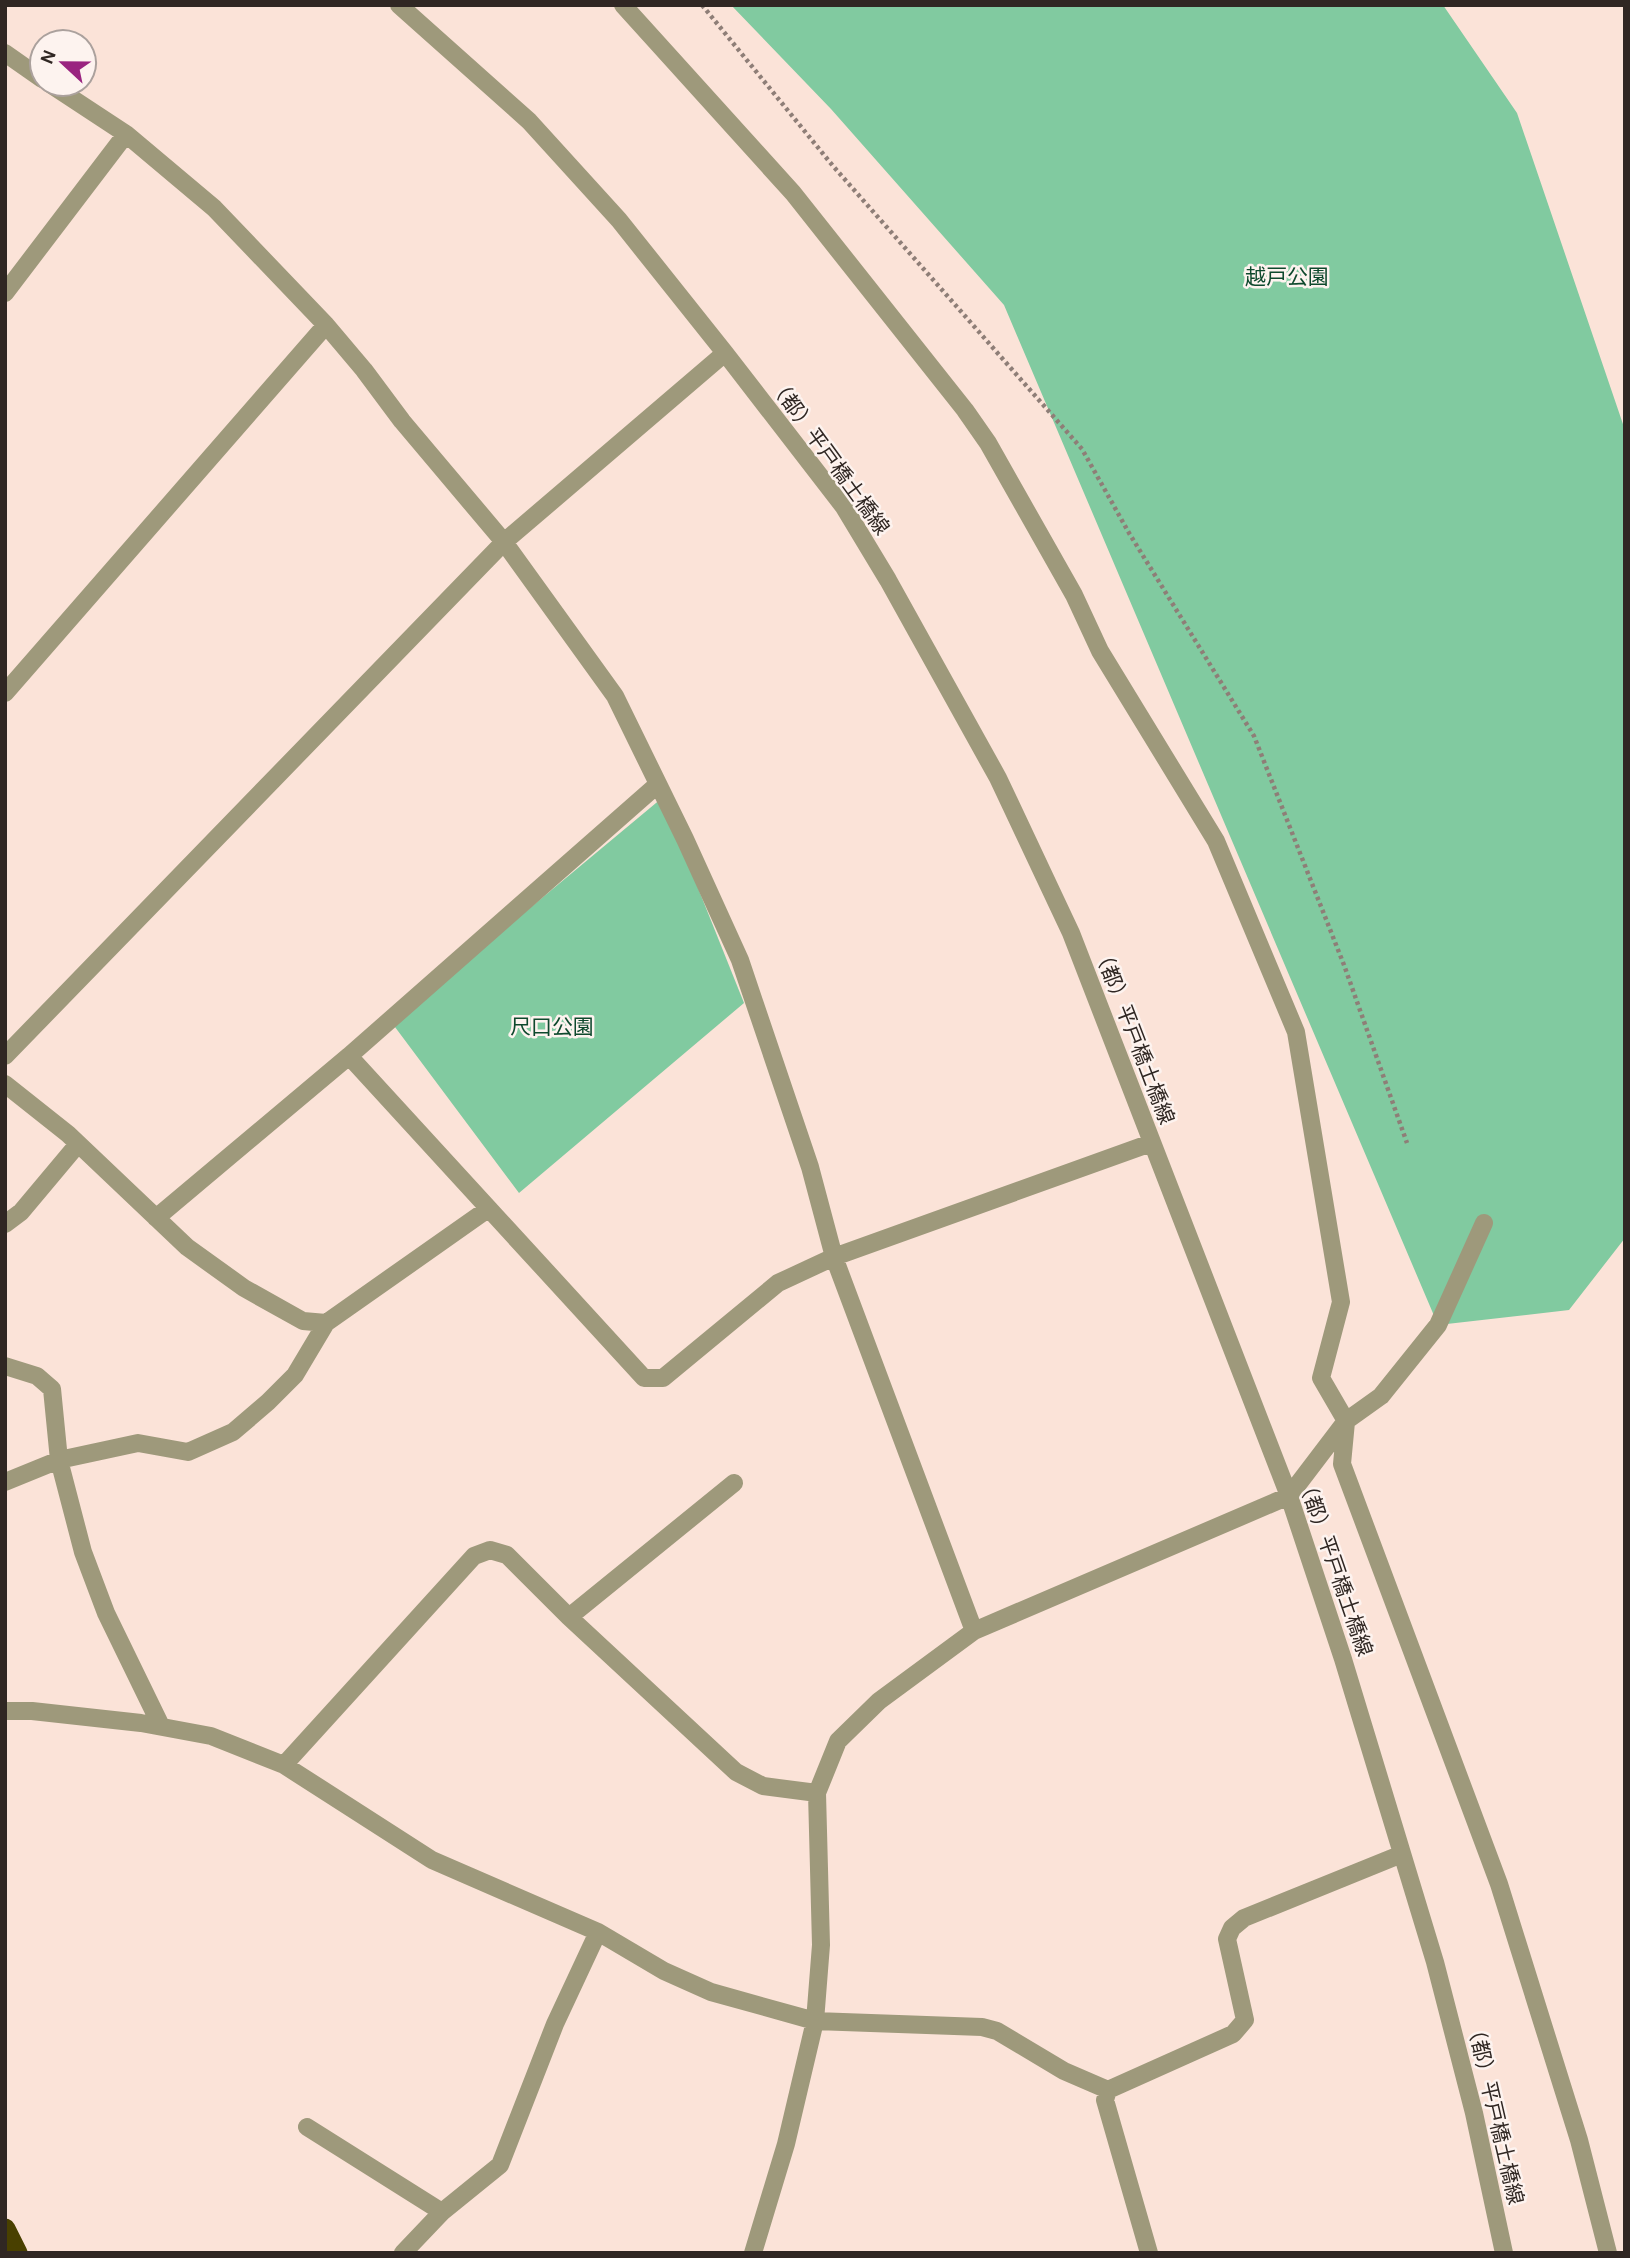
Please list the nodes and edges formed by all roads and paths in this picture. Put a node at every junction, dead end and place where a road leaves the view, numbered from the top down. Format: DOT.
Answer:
graph roads {
  1 [pos="399,5"];
  2 [pos="623,5"];
  3 [pos="702,5"];
  4 [pos="5,53"];
  5 [pos="28,69"];
  6 [pos="71,98"];
  7 [pos="125,134"];
  8 [pos="5,293"];
  9 [pos="326,325"];
  10 [pos="725,353"];
  11 [pos="504,542"];
  12 [pos="5,693"];
  13 [pos="657,785"];
  14 [pos="5,1056"];
  15 [pos="349,1056"];
  16 [pos="5,1084"];
  17 [pos="1151,1143"];
  18 [pos="1407,1143"];
  19 [pos="78,1144"];
  20 [pos="488,1209"];
  21 [pos="156,1218"];
  22 [pos="1484,1223"];
  23 [pos="5,1224"];
  24 [pos="834,1257"];
  25 [pos="326,1323"];
  26 [pos="5,1366"];
  27 [pos="1346,1421"];
  28 [pos="59,1460"];
  29 [pos="5,1482"];
  30 [pos="734,1483"];
  31 [pos="1289,1496"];
  32 [pos="569,1617"];
  33 [pos="974,1631"];
  34 [pos="5,1711"];
  35 [pos="161,1726"];
  36 [pos="284,1765"];
  37 [pos="817,1793"];
  38 [pos="1402,1854"];
  39 [pos="598,1932"];
  40 [pos="815,2021"];
  41 [pos="1108,2090"];
  42 [pos="307,2127"];
  43 [pos="442,2212"];
  44 [pos="5,2229"];
  45 [pos="17,2253"];
  46 [pos="403,2253"];
  47 [pos="753,2253"];
  48 [pos="1149,2253"];
  49 [pos="1504,2253"];
  50 [pos="1608,2253"];
  1 -- 10 [label="street, （都）平戸橋土橋線"];
  2 -- 27 [label="street"];
  3 -- 18 [label="path"];
  4 -- 5 [label="street"];
  6 -- 7 [label="street"];
  7 -- 8 [label="street"];
  7 -- 9 [label="street"];
  9 -- 11 [label="street"];
  9 -- 12 [label="street"];
  10 -- 11 [label="street"];
  10 -- 17 [label="street, （都）平戸橋土橋線"];
  11 -- 13 [label="street"];
  11 -- 14 [label="street"];
  13 -- 15 [label="street"];
  13 -- 24 [label="street"];
  15 -- 20 [label="street"];
  15 -- 21 [label="street"];
  16 -- 19 [label="street"];
  17 -- 24 [label="street"];
  17 -- 31 [label="street, （都）平戸橋土橋線"];
  19 -- 21 [label="street"];
  19 -- 23 [label="street"];
  20 -- 24 [label="street"];
  20 -- 25 [label="street"];
  21 -- 25 [label="street"];
  22 -- 27 [label="street"];
  24 -- 33 [label="street"];
  25 -- 28 [label="street"];
  26 -- 28 [label="street"];
  27 -- 31 [label="street"];
  27 -- 50 [label="street"];
  28 -- 29 [label="street"];
  28 -- 35 [label="street"];
  30 -- 32 [label="street"];
  31 -- 33 [label="street"];
  31 -- 38 [label="street, （都）平戸橋土橋線"];
  32 -- 36 [label="street"];
  32 -- 37 [label="street"];
  33 -- 37 [label="street"];
  34 -- 35 [label="street"];
  35 -- 36 [label="street"];
  36 -- 39 [label="street"];
  37 -- 40 [label="street"];
  38 -- 41 [label="street"];
  38 -- 49 [label="street, （都）平戸橋土橋線"];
  39 -- 40 [label="street"];
  39 -- 43 [label="street"];
  40 -- 41 [label="street"];
  40 -- 47 [label="street"];
  41 -- 48 [label="street"];
  42 -- 43 [label="street"];
  43 -- 46 [label="street"];
  44 -- 45 [label="highway"];
}
